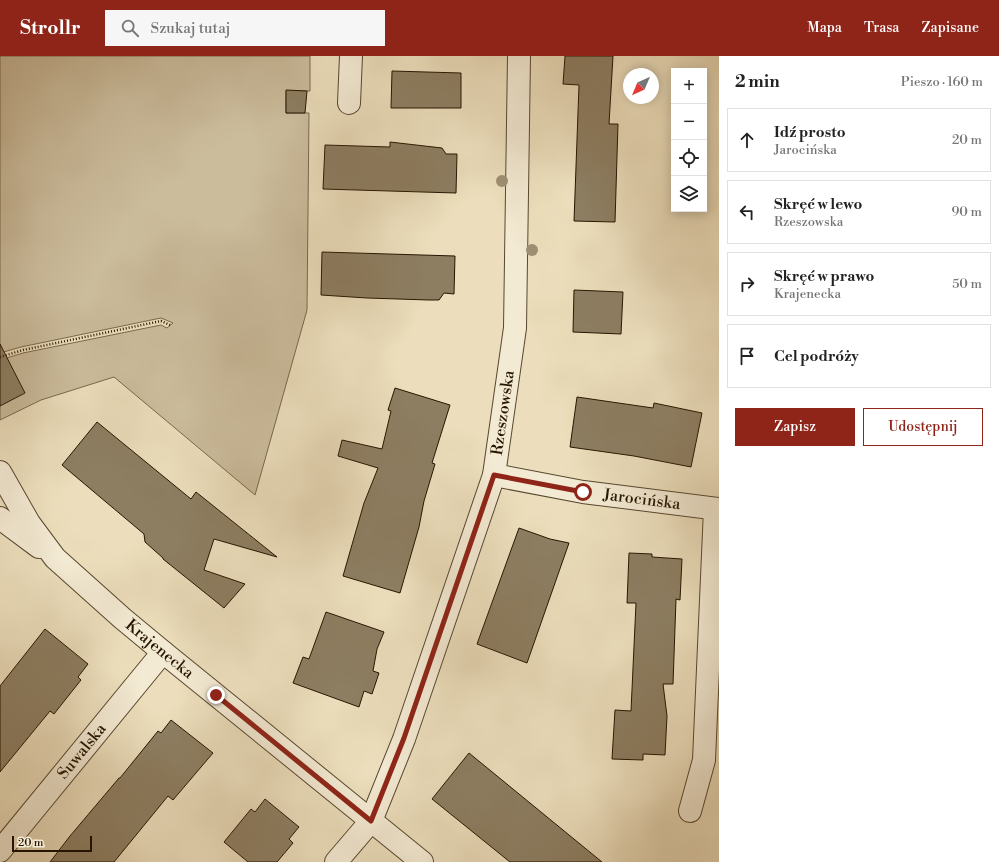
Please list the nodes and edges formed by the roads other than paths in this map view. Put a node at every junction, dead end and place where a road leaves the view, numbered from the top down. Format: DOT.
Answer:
graph roads {
  1 [pos="351,56"];
  2 [pos="519,56"];
  3 [pos="349,103"];
  4 [pos="0,472"];
  5 [pos="494,475"];
  6 [pos="717,509"];
  7 [pos="0,518"];
  8 [pos="55,558"];
  9 [pos="163,652"];
  10 [pos="690,811"];
  11 [pos="371,821"];
  12 [pos="0,851"];
  13 [pos="336,862"];
  14 [pos="422,862"];
  1 -- 3 [label="street"];
  2 -- 5 [label="street, Rzeszowska"];
  4 -- 8 [label="street, Krajenecka"];
  5 -- 6 [label="street, Jarocińska"];
  5 -- 11 [label="street, Rzeszowska"];
  6 -- 10 [label="street"];
  7 -- 8 [label="street"];
  8 -- 9 [label="street, Krajenecka"];
  9 -- 11 [label="street, Krajenecka"];
  9 -- 12 [label="street, Suwalska"];
  11 -- 13 [label="street, Rzeszowska"];
  11 -- 14 [label="street, Krajenecka"];
}
